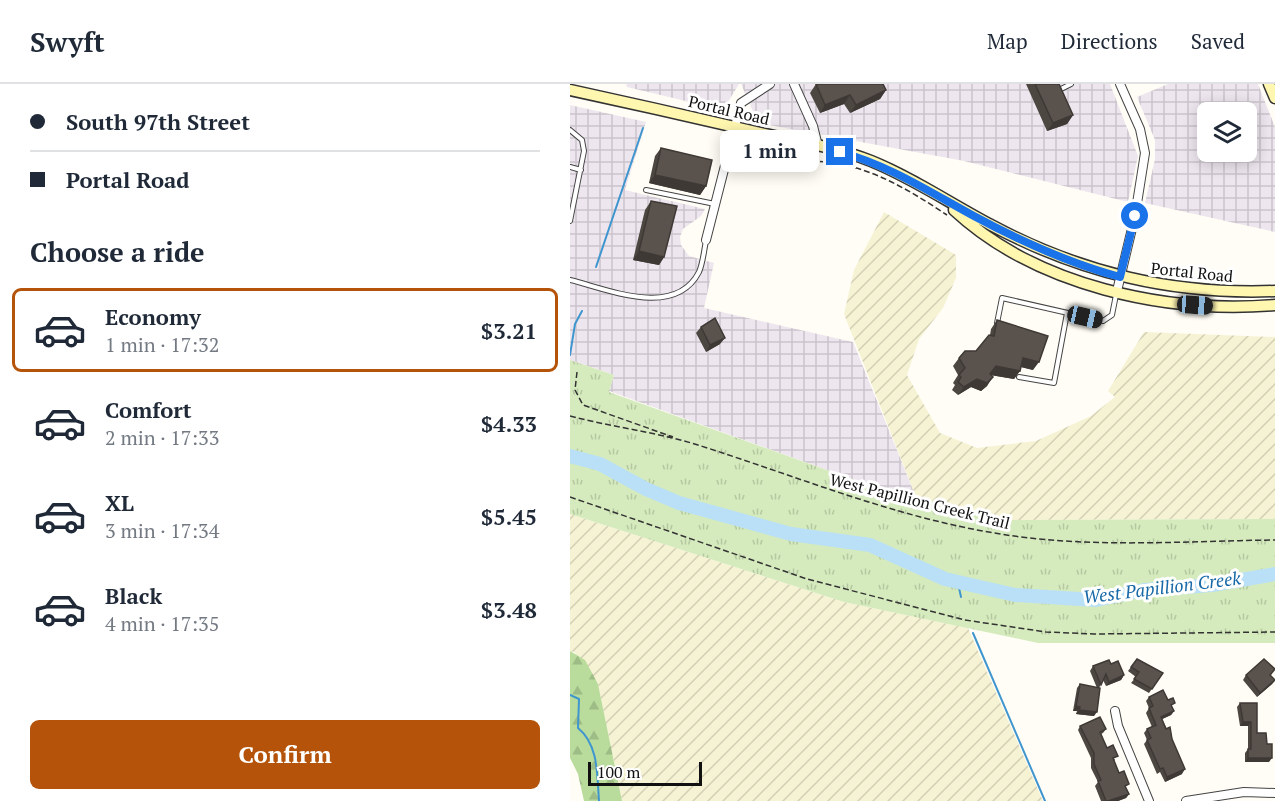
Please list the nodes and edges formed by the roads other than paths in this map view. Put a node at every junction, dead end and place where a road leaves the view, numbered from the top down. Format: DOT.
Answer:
graph roads {
  1 [pos="770,84"];
  2 [pos="794,84"];
  3 [pos="1071,84"];
  4 [pos="1120,84"];
  5 [pos="1269,84"];
  6 [pos="1061,89"];
  7 [pos="570,90"];
  8 [pos="1275,98"];
  9 [pos="734,127"];
  10 [pos="570,130"];
  11 [pos="818,146"];
  12 [pos="570,167"];
  13 [pos="581,170"];
  14 [pos="646,190"];
  15 [pos="943,199"];
  16 [pos="716,204"];
  17 [pos="570,221"];
  18 [pos="706,240"];
  19 [pos="1120,277"];
  20 [pos="570,280"];
  21 [pos="1117,291"];
  22 [pos="1275,291"];
  23 [pos="1275,305"];
  24 [pos="1067,313"];
  25 [pos="997,326"];
  26 [pos="1019,377"];
  27 [pos="1115,711"];
  28 [pos="1275,793"];
  29 [pos="1149,801"];
  30 [pos="1186,801"];
  1 -- 9 [label="street"];
  2 -- 11 [label="street"];
  3 -- 6 [label="lane"];
  4 -- 19 [label="street"];
  5 -- 8 [label="main road"];
  7 -- 9 [label="main road, Portal Road"];
  9 -- 11 [label="main road, Portal Road"];
  9 -- 16 [label="street"];
  10 -- 13 [label="lane"];
  11 -- 15 [label="main road, Portal Road"];
  12 -- 13 [label="lane"];
  13 -- 17 [label="lane"];
  14 -- 16 [label="lane"];
  15 -- 19 [label="main road, Portal Road"];
  15 -- 21 [label="main road, Portal Road"];
  16 -- 18 [label="street"];
  18 -- 20 [label="lane"];
  19 -- 21 [label="street"];
  19 -- 22 [label="main road, Portal Road"];
  21 -- 23 [label="main road, Portal Road"];
  21 -- 24 [label="lane"];
  24 -- 25 [label="lane"];
  24 -- 26 [label="lane"];
  27 -- 29 [label="street"];
  28 -- 30 [label="street"];
}
